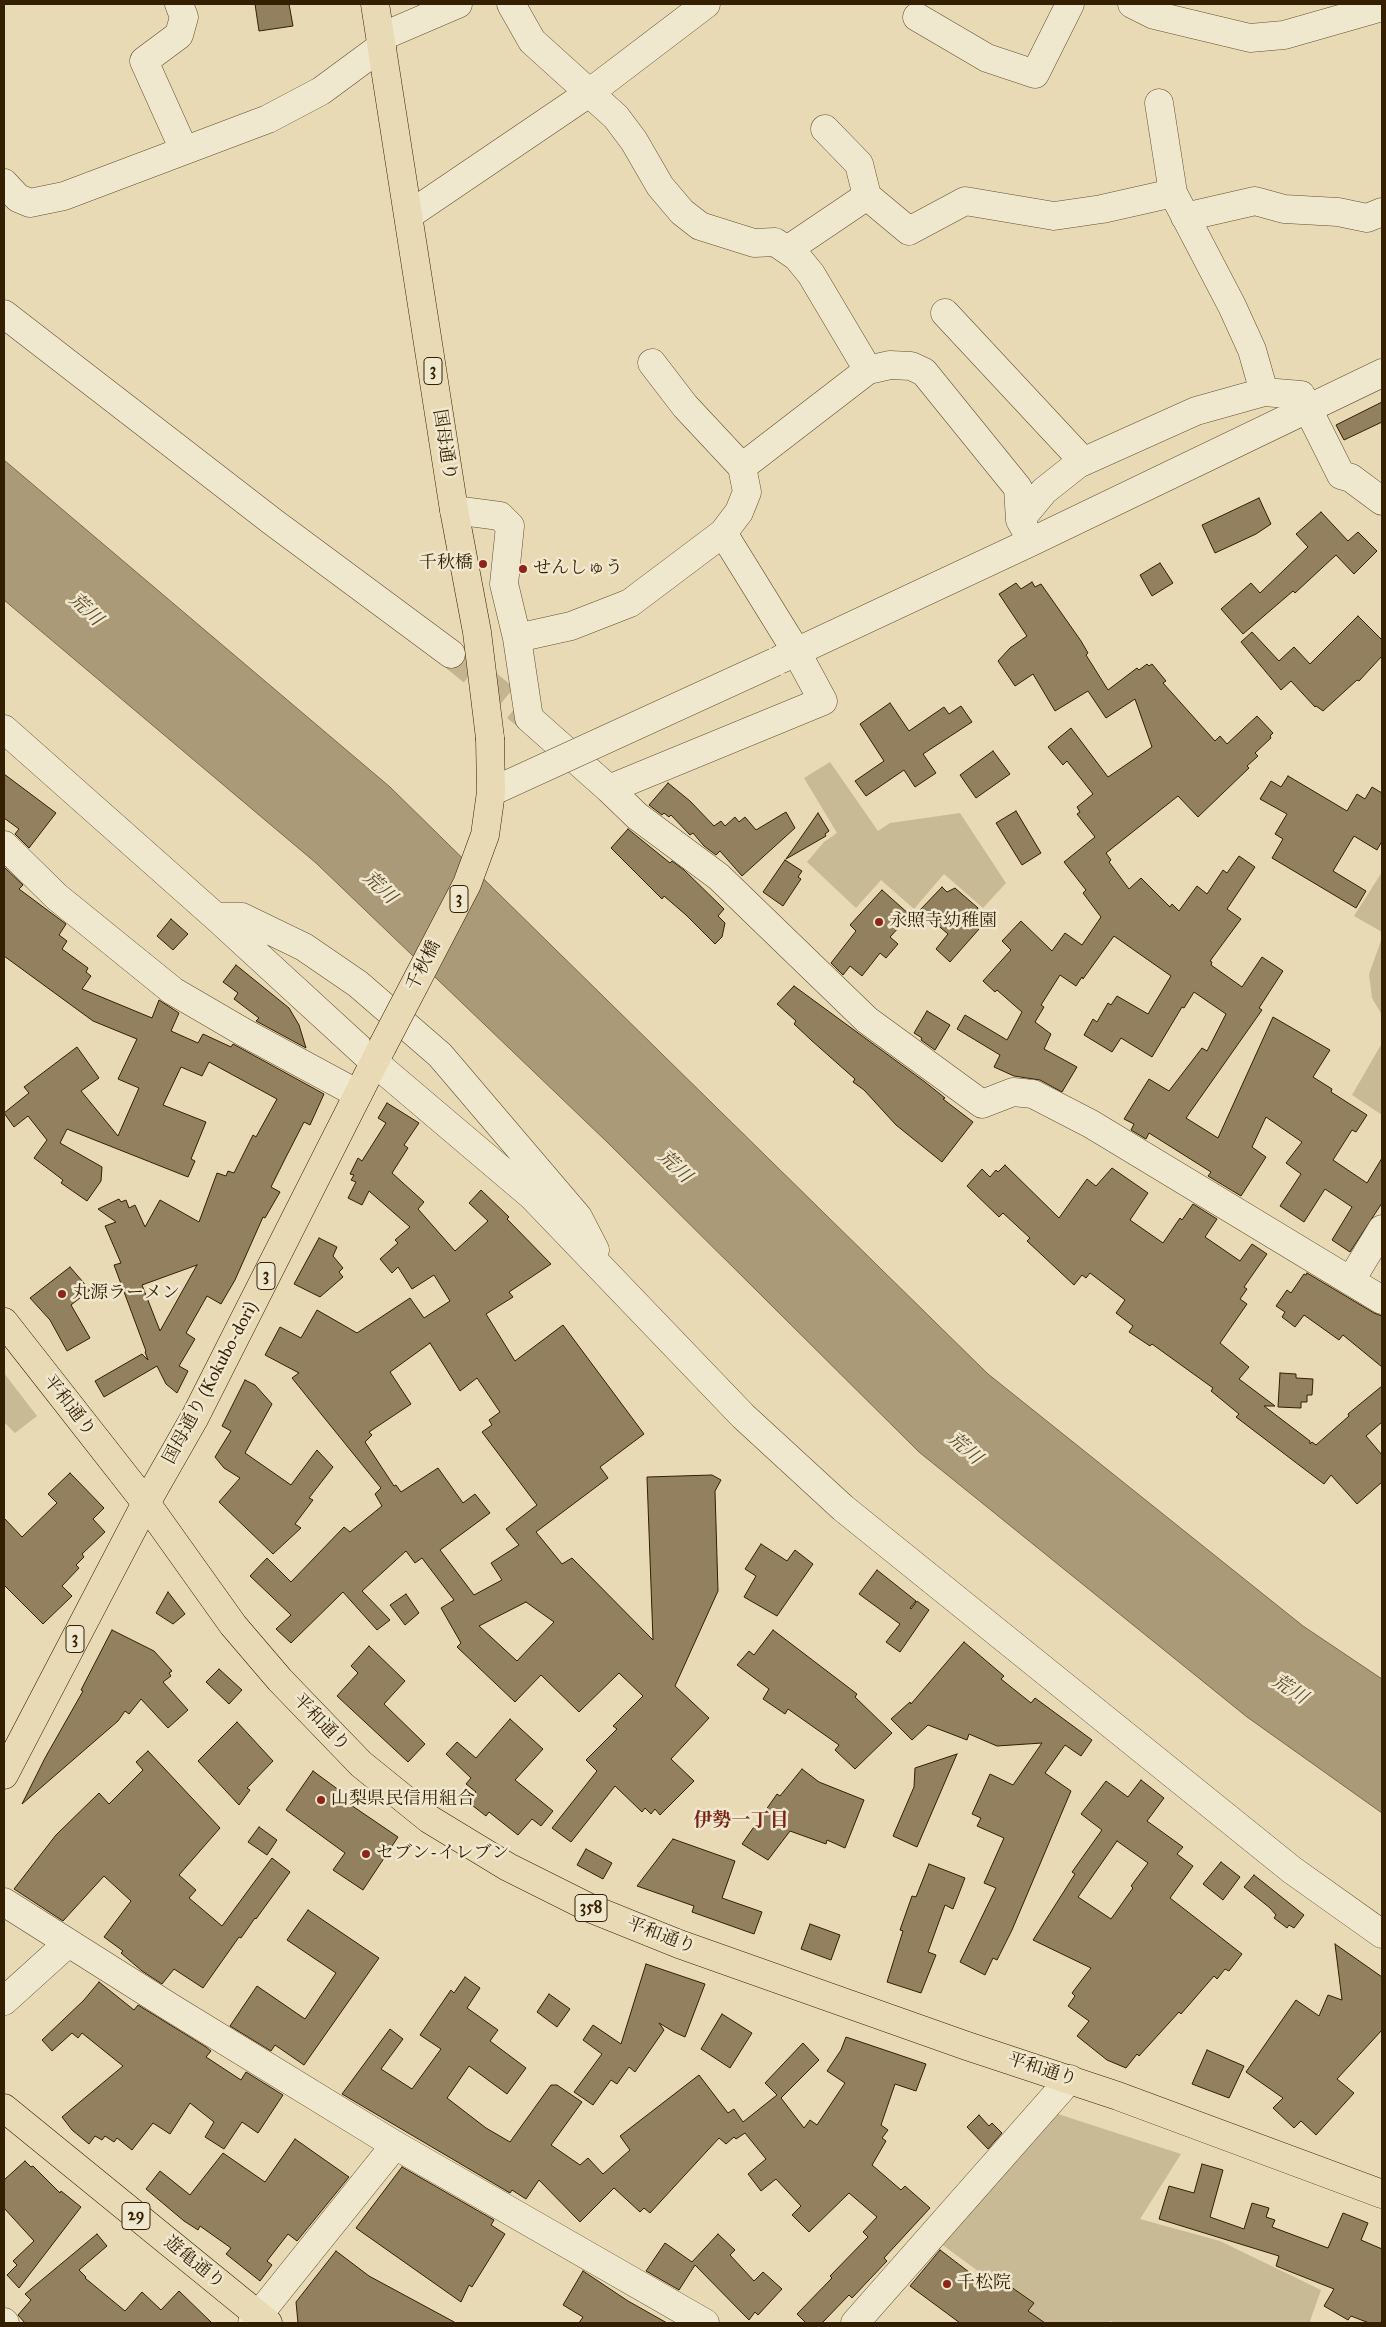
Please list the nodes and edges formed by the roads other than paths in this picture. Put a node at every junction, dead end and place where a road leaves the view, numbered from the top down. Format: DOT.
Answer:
graph roads {
  1 [pos="179,4"];
  2 [pos="375,4"];
  3 [pos="458,4"];
  4 [pos="511,4"];
  5 [pos="706,4"];
  6 [pos="1070,4"];
  7 [pos="1132,4"];
  8 [pos="1382,7"];
  9 [pos="917,17"];
  10 [pos="381,42"];
  11 [pos="590,92"];
  12 [pos="1159,103"];
  13 [pos="825,129"];
  14 [pos="184,150"];
  15 [pos="4,183"];
  16 [pos="867,196"];
  17 [pos="1179,205"];
  18 [pos="1382,212"];
  19 [pos="409,215"];
  20 [pos="787,250"];
  21 [pos="945,313"];
  22 [pos="4,314"];
  23 [pos="652,363"];
  24 [pos="868,370"];
  25 [pos="1382,373"];
  26 [pos="1264,392"];
  27 [pos="1309,408"];
  28 [pos="1084,461"];
  29 [pos="742,467"];
  30 [pos="1382,501"];
  31 [pos="454,510"];
  32 [pos="1026,531"];
  33 [pos="722,533"];
  34 [pos="517,638"];
  35 [pos="451,654"];
  36 [pos="786,656"];
  37 [pos="4,729"];
  38 [pos="490,738"];
  39 [pos="609,789"];
  40 [pos="491,792"];
  41 [pos="4,845"];
  42 [pos="216,917"];
  43 [pos="378,1055"];
  44 [pos="358,1094"];
  45 [pos="1382,1229"];
  46 [pos="608,1275"];
  47 [pos="1350,1280"];
  48 [pos="1382,1300"];
  49 [pos="4,1322"];
  50 [pos="146,1504"];
  51 [pos="4,1775"];
  52 [pos="4,1902"];
  53 [pos="1382,1934"];
  54 [pos="67,1944"];
  55 [pos="4,2001"];
  56 [pos="1070,2079"];
  57 [pos="4,2108"];
  58 [pos="395,2145"];
  59 [pos="1382,2194"];
  60 [pos="260,2321"];
  61 [pos="705,2323"];
  62 [pos="855,2323"];
  1 -- 14 [label="street"];
  2 -- 10 [label="main road, 国母通り / 3"];
  3 -- 10 [label="street"];
  4 -- 11 [label="street"];
  5 -- 11 [label="street"];
  6 -- 9 [label="street"];
  7 -- 8 [label="street"];
  10 -- 14 [label="street"];
  10 -- 19 [label="main road, 国母通り / 3"];
  11 -- 19 [label="street"];
  11 -- 20 [label="street"];
  12 -- 17 [label="street"];
  13 -- 16 [label="street"];
  14 -- 15 [label="street"];
  16 -- 17 [label="street"];
  16 -- 20 [label="street"];
  17 -- 18 [label="street"];
  17 -- 26 [label="street"];
  19 -- 31 [label="main road, 国母通り / 3"];
  20 -- 24 [label="street"];
  21 -- 28 [label="street"];
  22 -- 35 [label="street"];
  23 -- 29 [label="street"];
  24 -- 29 [label="street"];
  24 -- 32 [label="street"];
  25 -- 27 [label="street"];
  26 -- 27 [label="street"];
  26 -- 28 [label="street"];
  27 -- 30 [label="street"];
  27 -- 32 [label="street"];
  28 -- 32 [label="street"];
  29 -- 33 [label="street"];
  31 -- 34 [label="street"];
  31 -- 38 [label="main road, 国母通り / 3"];
  32 -- 36 [label="street"];
  33 -- 34 [label="street"];
  33 -- 36 [label="street"];
  34 -- 39 [label="street"];
  36 -- 39 [label="street"];
  36 -- 40 [label="street, bridge"];
  37 -- 42 [label="street"];
  38 -- 40 [label="main road, 千秋橋 / 3, bridge"];
  39 -- 47 [label="street"];
  40 -- 43 [label="main road, 千秋橋 / 3, bridge"];
  41 -- 44 [label="street"];
  42 -- 43 [label="street"];
  42 -- 46 [label="street"];
  43 -- 44 [label="main road, 国母通り (Kokubo-dori) / 3"];
  43 -- 46 [label="street"];
  44 -- 50 [label="main road, 国母通り (Kokubo-dori) / 3"];
  45 -- 47 [label="street"];
  46 -- 53 [label="street"];
  47 -- 48 [label="street"];
  49 -- 50 [label="main road, 平和通り / 358"];
  50 -- 51 [label="main road, 3"];
  50 -- 56 [label="main road, 平和通り / 358"];
  52 -- 54 [label="street"];
  54 -- 55 [label="street"];
  54 -- 58 [label="street"];
  56 -- 59 [label="main road, 平和通り / 358"];
  56 -- 62 [label="street"];
  57 -- 60 [label="main road, 遊亀通り / 29"];
  58 -- 60 [label="street"];
  58 -- 61 [label="street"];
}
